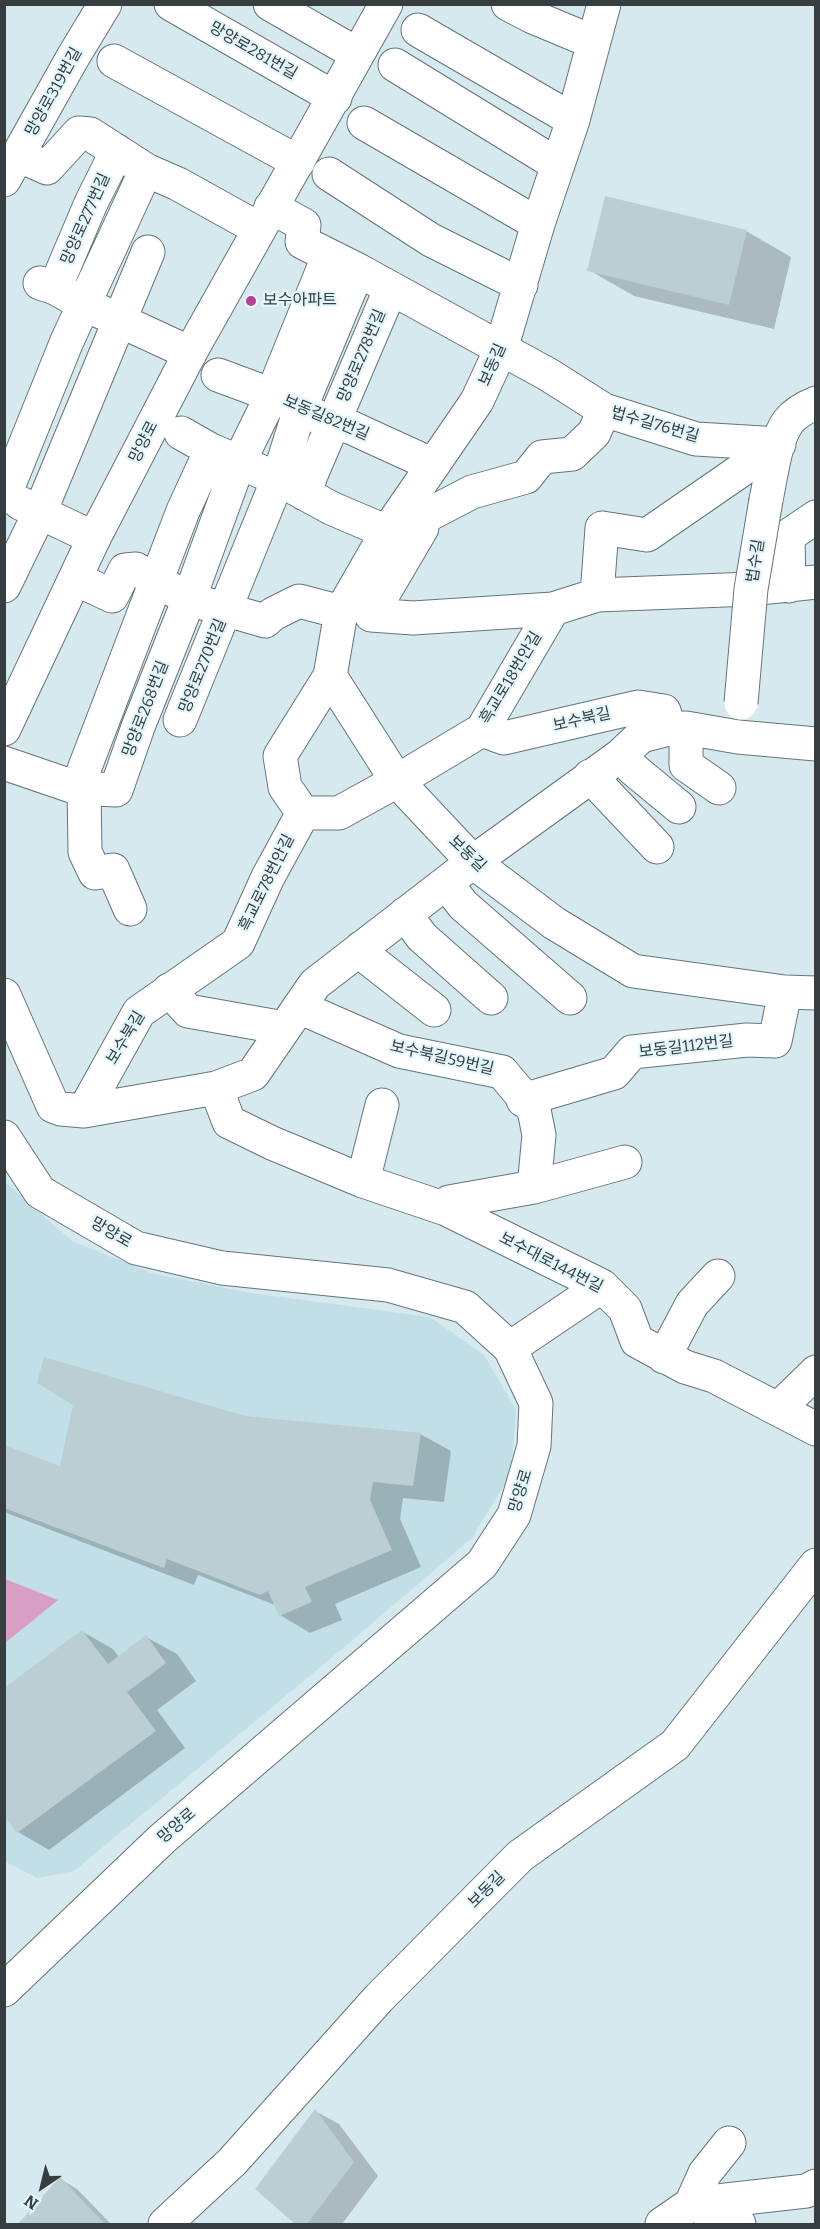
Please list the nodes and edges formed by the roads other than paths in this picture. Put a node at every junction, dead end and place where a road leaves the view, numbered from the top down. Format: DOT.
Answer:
graph roads {
  1 [pos="105,4"];
  2 [pos="171,4"];
  3 [pos="270,4"];
  4 [pos="386,4"];
  5 [pos="508,4"];
  6 [pos="604,4"];
  7 [pos="418,30"];
  8 [pos="593,42"];
  9 [pos="357,54"];
  10 [pos="114,61"];
  11 [pos="395,65"];
  12 [pos="335,98"];
  13 [pos="573,120"];
  14 [pos="364,123"];
  15 [pos="117,151"];
  16 [pos="298,162"];
  17 [pos="558,165"];
  18 [pos="11,168"];
  19 [pos="146,170"];
  20 [pos="329,174"];
  21 [pos="265,218"];
  22 [pos="538,224"];
  23 [pos="148,252"];
  24 [pos="328,257"];
  25 [pos="358,270"];
  26 [pos="521,285"];
  27 [pos="391,288"];
  28 [pos="84,304"];
  29 [pos="120,320"];
  30 [pos="501,349"];
  31 [pos="190,353"];
  32 [pos="218,375"];
  33 [pos="286,402"];
  34 [pos="816,403"];
  35 [pos="604,410"];
  36 [pos="333,424"];
  37 [pos="181,433"];
  38 [pos="779,444"];
  39 [pos="225,456"];
  40 [pos="433,465"];
  41 [pos="292,486"];
  42 [pos="5,496"];
  43 [pos="40,512"];
  44 [pos="816,517"];
  45 [pos="422,518"];
  46 [pos="389,530"];
  47 [pos="94,538"];
  48 [pos="76,579"];
  49 [pos="157,583"];
  50 [pos="802,584"];
  51 [pos="4,586"];
  52 [pos="751,589"];
  53 [pos="597,595"];
  54 [pos="189,599"];
  55 [pos="553,609"];
  56 [pos="225,610"];
  57 [pos="341,612"];
  58 [pos="330,676"];
  59 [pos="180,720"];
  60 [pos="678,728"];
  61 [pos="4,729"];
  62 [pos="482,730"];
  63 [pos="738,737"];
  64 [pos="816,744"];
  65 [pos="621,755"];
  66 [pos="4,763"];
  67 [pos="590,776"];
  68 [pos="397,781"];
  69 [pos="80,788"];
  70 [pos="719,788"];
  71 [pos="679,807"];
  72 [pos="303,813"];
  73 [pos="657,848"];
  74 [pos="473,862"];
  75 [pos="446,883"];
  76 [pos="130,909"];
  77 [pos="405,914"];
  78 [pos="361,948"];
  79 [pos="169,990"];
  80 [pos="801,992"];
  81 [pos="4,995"];
  82 [pos="491,998"];
  83 [pos="570,998"];
  84 [pos="434,1010"];
  85 [pos="292,1017"];
  86 [pos="216,1088"];
  87 [pos="524,1100"];
  88 [pos="382,1105"];
  89 [pos="84,1111"];
  90 [pos="4,1137"];
  91 [pos="625,1162"];
  92 [pos="363,1181"];
  93 [pos="534,1187"];
  94 [pos="446,1209"];
  95 [pos="718,1276"];
  96 [pos="602,1286"];
  97 [pos="510,1348"];
  98 [pos="664,1357"];
  99 [pos="816,1372"];
  100 [pos="778,1409"];
  101 [pos="816,1429"];
  102 [pos="816,1565"];
  103 [pos="4,1990"];
  104 [pos="729,2143"];
  105 [pos="816,2186"];
  106 [pos="691,2204"];
  107 [pos="165,2224"];
  108 [pos="662,2224"];
  109 [pos="739,2224"];
  1 -- 18 [label="street, 망양로319번길"];
  2 -- 12 [label="street, 망양로281번길"];
  3 -- 9 [label="street"];
  4 -- 9 [label="street, 망양로"];
  5 -- 8 [label="street"];
  6 -- 8 [label="street, 보동길"];
  7 -- 13 [label="street"];
  8 -- 13 [label="street, 보동길"];
  9 -- 12 [label="street, 망양로"];
  10 -- 16 [label="street"];
  11 -- 17 [label="street"];
  12 -- 16 [label="street, 망양로"];
  13 -- 17 [label="street, 보동길"];
  14 -- 22 [label="street"];
  15 -- 18 [label="street, 망양로277번길"];
  15 -- 19 [label="street, 망양로277번길"];
  15 -- 28 [label="street, 망양로277번길"];
  16 -- 21 [label="street, 망양로"];
  17 -- 22 [label="street, 보동길"];
  19 -- 21 [label="street, 망양로277번길"];
  19 -- 28 [label="street, 망양로277번길"];
  20 -- 26 [label="street"];
  21 -- 24 [label="street, 망양로278번길"];
  21 -- 31 [label="street, 망양로"];
  22 -- 26 [label="street, 보동길"];
  23 -- 29 [label="street"];
  24 -- 25 [label="street, 망양로278번길"];
  24 -- 33 [label="street"];
  25 -- 27 [label="street, 망양로278번길"];
  25 -- 33 [label="street"];
  26 -- 30 [label="street, 보동길"];
  27 -- 30 [label="street, 망양로278번길"];
  27 -- 36 [label="street, 망양로278번길"];
  28 -- 29 [label="street"];
  28 -- 42 [label="street, 망양로277번길"];
  29 -- 31 [label="street"];
  29 -- 43 [label="street"];
  30 -- 35 [label="street, 법수길76번길"];
  30 -- 40 [label="street, 보동길"];
  31 -- 47 [label="street, 망양로"];
  32 -- 33 [label="street, 보동길82번길"];
  33 -- 36 [label="street, 보동길82번길"];
  33 -- 39 [label="street"];
  33 -- 41 [label="street"];
  34 -- 38 [label="street, 법수길"];
  35 -- 38 [label="street, 법수길76번길"];
  35 -- 45 [label="street, 법수길76번길"];
  36 -- 40 [label="street, 보동길82번길"];
  36 -- 41 [label="street, 망양로278번길"];
  37 -- 39 [label="street"];
  38 -- 52 [label="street, 법수길, bridge"];
  38 -- 53 [label="street"];
  39 -- 41 [label="street"];
  39 -- 49 [label="street"];
  39 -- 54 [label="street"];
  40 -- 46 [label="street, 보동길"];
  41 -- 46 [label="street"];
  41 -- 56 [label="street, 망양로270번길"];
  42 -- 43 [label="street"];
  43 -- 47 [label="street"];
  43 -- 51 [label="street"];
  44 -- 50 [label="street"];
  45 -- 46 [label="street"];
  45 -- 55 [label="street"];
  46 -- 57 [label="street, 보동길"];
  47 -- 48 [label="street, 망양로"];
  48 -- 49 [label="street, 망양로270번길"];
  48 -- 61 [label="street, 망양로"];
  49 -- 54 [label="street, 망양로270번길"];
  49 -- 69 [label="street"];
  50 -- 52 [label="street"];
  52 -- 53 [label="street"];
  52 -- 63 [label="street, 법수길, bridge"];
  53 -- 55 [label="street"];
  54 -- 56 [label="street, 망양로270번길"];
  54 -- 69 [label="street, 망양로268번길"];
  55 -- 62 [label="street, 흑교로18번안길"];
  56 -- 57 [label="street, 망양로270번길"];
  56 -- 59 [label="street, 망양로270번길"];
  57 -- 58 [label="street, 보동길"];
  58 -- 68 [label="street, 보동길"];
  58 -- 72 [label="street"];
  60 -- 62 [label="street, 보수북길"];
  60 -- 63 [label="street"];
  60 -- 65 [label="street"];
  60 -- 70 [label="street"];
  62 -- 68 [label="street, 흑교로18번안길"];
  63 -- 64 [label="street"];
  65 -- 67 [label="street"];
  65 -- 71 [label="street"];
  66 -- 69 [label="street, 망양로268번길"];
  67 -- 73 [label="street"];
  67 -- 74 [label="street"];
  68 -- 72 [label="street, 흑교로18번안길"];
  68 -- 74 [label="street, 보동길"];
  69 -- 76 [label="street"];
  72 -- 79 [label="street, 흑교로78번안길"];
  74 -- 75 [label="street"];
  74 -- 80 [label="street, 보동길"];
  75 -- 77 [label="street"];
  75 -- 83 [label="street"];
  77 -- 78 [label="street"];
  77 -- 82 [label="street"];
  78 -- 84 [label="street"];
  78 -- 85 [label="street"];
  79 -- 85 [label="street"];
  79 -- 89 [label="street, 보수북길"];
  80 -- 87 [label="street, 보동길112번길"];
  81 -- 89 [label="street"];
  85 -- 86 [label="street"];
  85 -- 87 [label="street, 보수북길59번길"];
  86 -- 89 [label="street"];
  86 -- 92 [label="street, 보수대로144번길"];
  87 -- 93 [label="street, 보수북길59번길"];
  88 -- 92 [label="street"];
  90 -- 97 [label="street, 망양로"];
  91 -- 93 [label="street"];
  92 -- 94 [label="street, 보수대로144번길"];
  93 -- 94 [label="street"];
  94 -- 96 [label="street, 보수대로144번길"];
  95 -- 98 [label="street"];
  96 -- 97 [label="street"];
  96 -- 98 [label="street, 보수대로144번길"];
  97 -- 103 [label="street, 망양로"];
  98 -- 100 [label="street, 보수대로144번길"];
  99 -- 100 [label="street"];
  100 -- 101 [label="street, 보수대로144번길"];
  102 -- 107 [label="street, 보동길"];
  104 -- 106 [label="street"];
  105 -- 106 [label="street"];
  106 -- 108 [label="street"];
  106 -- 109 [label="street"];
}
